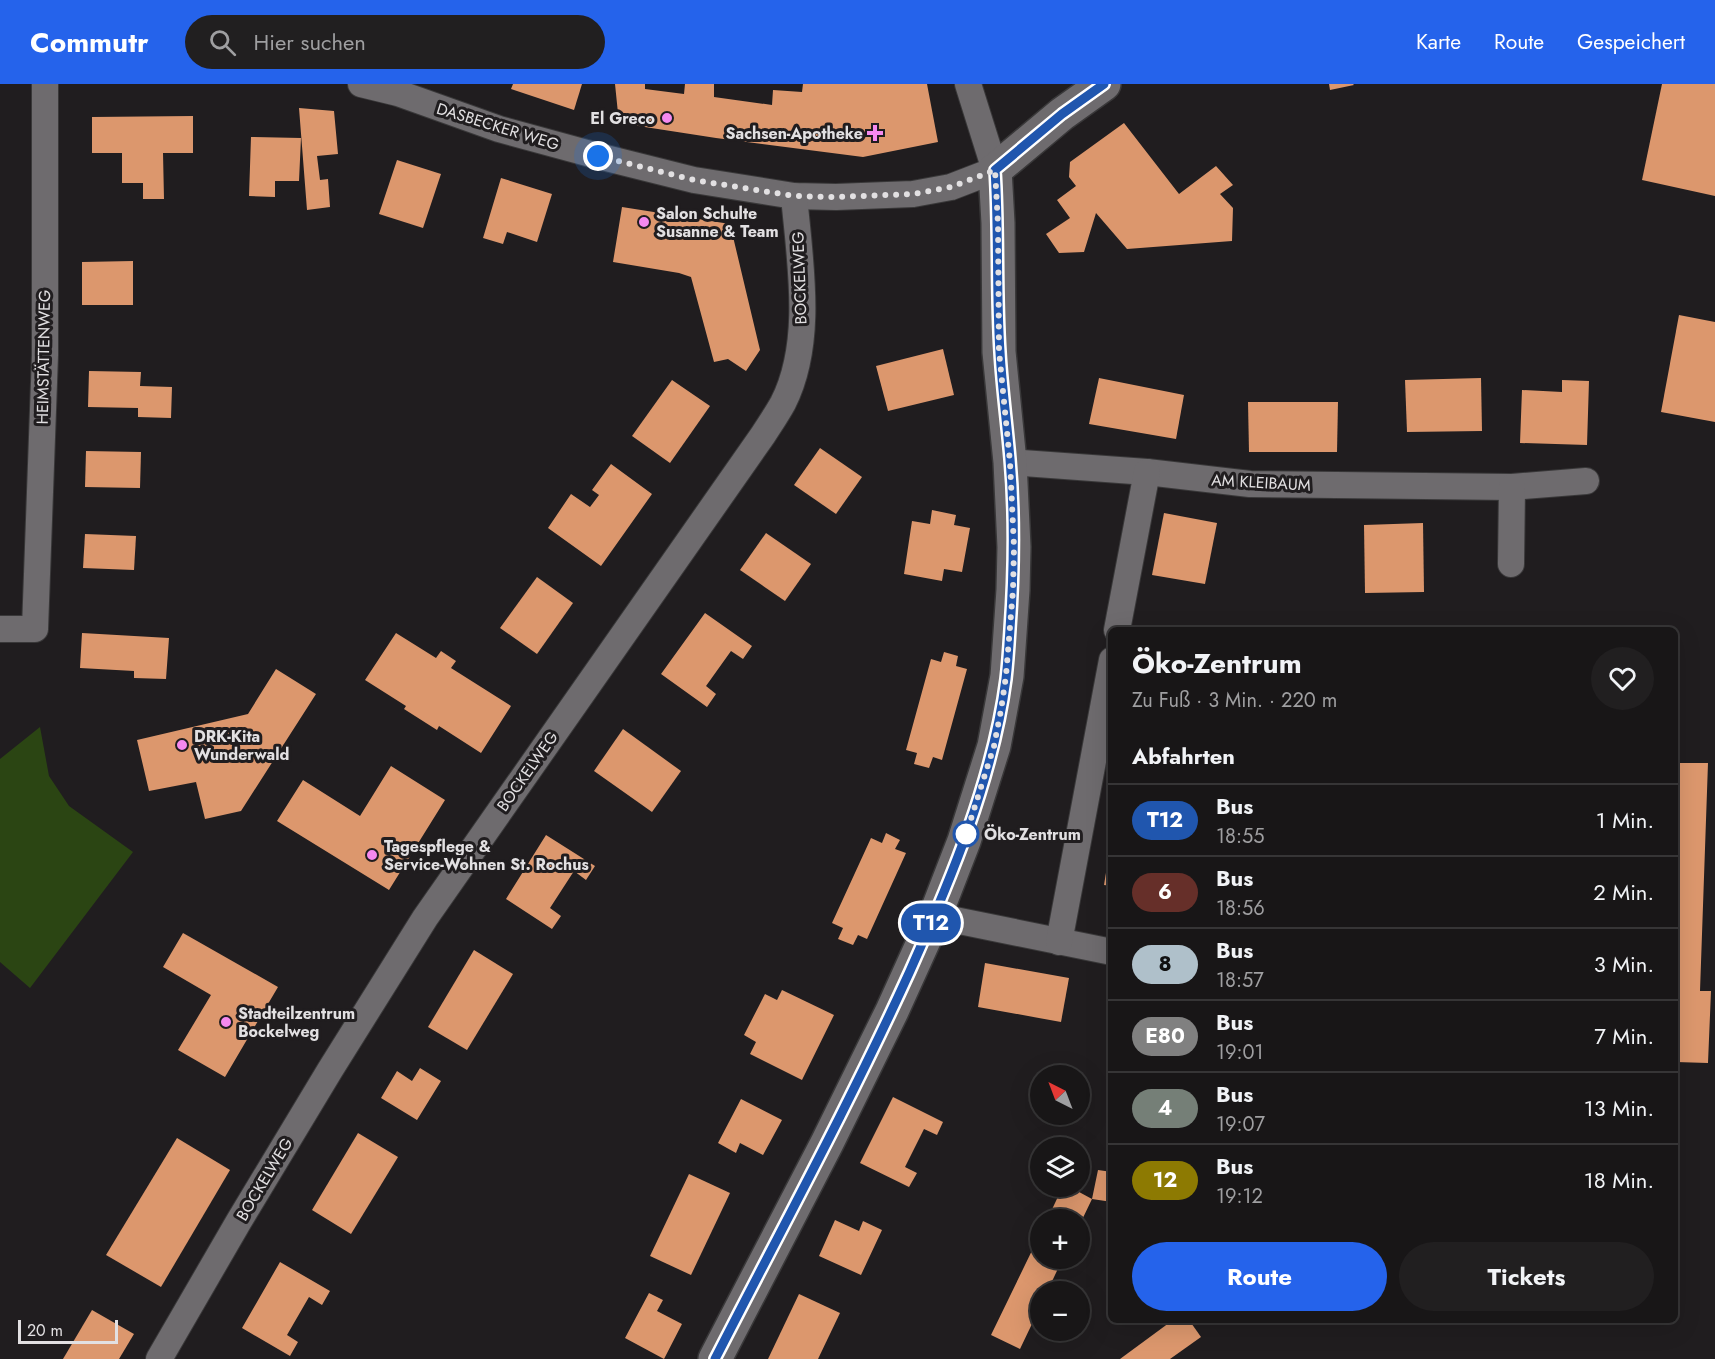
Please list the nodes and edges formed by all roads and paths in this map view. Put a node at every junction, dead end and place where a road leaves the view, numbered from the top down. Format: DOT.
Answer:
graph roads {
  1 [pos="45,84"];
  2 [pos="361,84"];
  3 [pos="968,84"];
  4 [pos="1104,84"];
  5 [pos="995,170"];
  6 [pos="794,196"];
  7 [pos="1010,462"];
  8 [pos="1147,472"];
  9 [pos="1586,481"];
  10 [pos="1512,487"];
  11 [pos="1511,564"];
  12 [pos="1118,627"];
  13 [pos="0,629"];
  14 [pos="1108,681"];
  15 [pos="935,916"];
  16 [pos="1059,942"];
  17 [pos="1108,951"];
  18 [pos="159,1359"];
  19 [pos="715,1359"];
  1 -- 13 [label="street, HEIMSTÄTTENWEG"];
  2 -- 6 [label="street, DASBECKER WEG"];
  3 -- 5 [label="street"];
  4 -- 5 [label="street, DASBECKER WEG"];
  5 -- 6 [label="street, DASBECKER WEG"];
  5 -- 7 [label="street"];
  6 -- 18 [label="street, BOCKELWEG"];
  7 -- 8 [label="street, AM KLEIBAUM"];
  7 -- 15 [label="street"];
  8 -- 10 [label="street, AM KLEIBAUM"];
  8 -- 12 [label="street"];
  9 -- 10 [label="street, AM KLEIBAUM"];
  10 -- 11 [label="street"];
  14 -- 16 [label="street"];
  15 -- 16 [label="street"];
  15 -- 19 [label="street"];
  16 -- 17 [label="street"];
}
